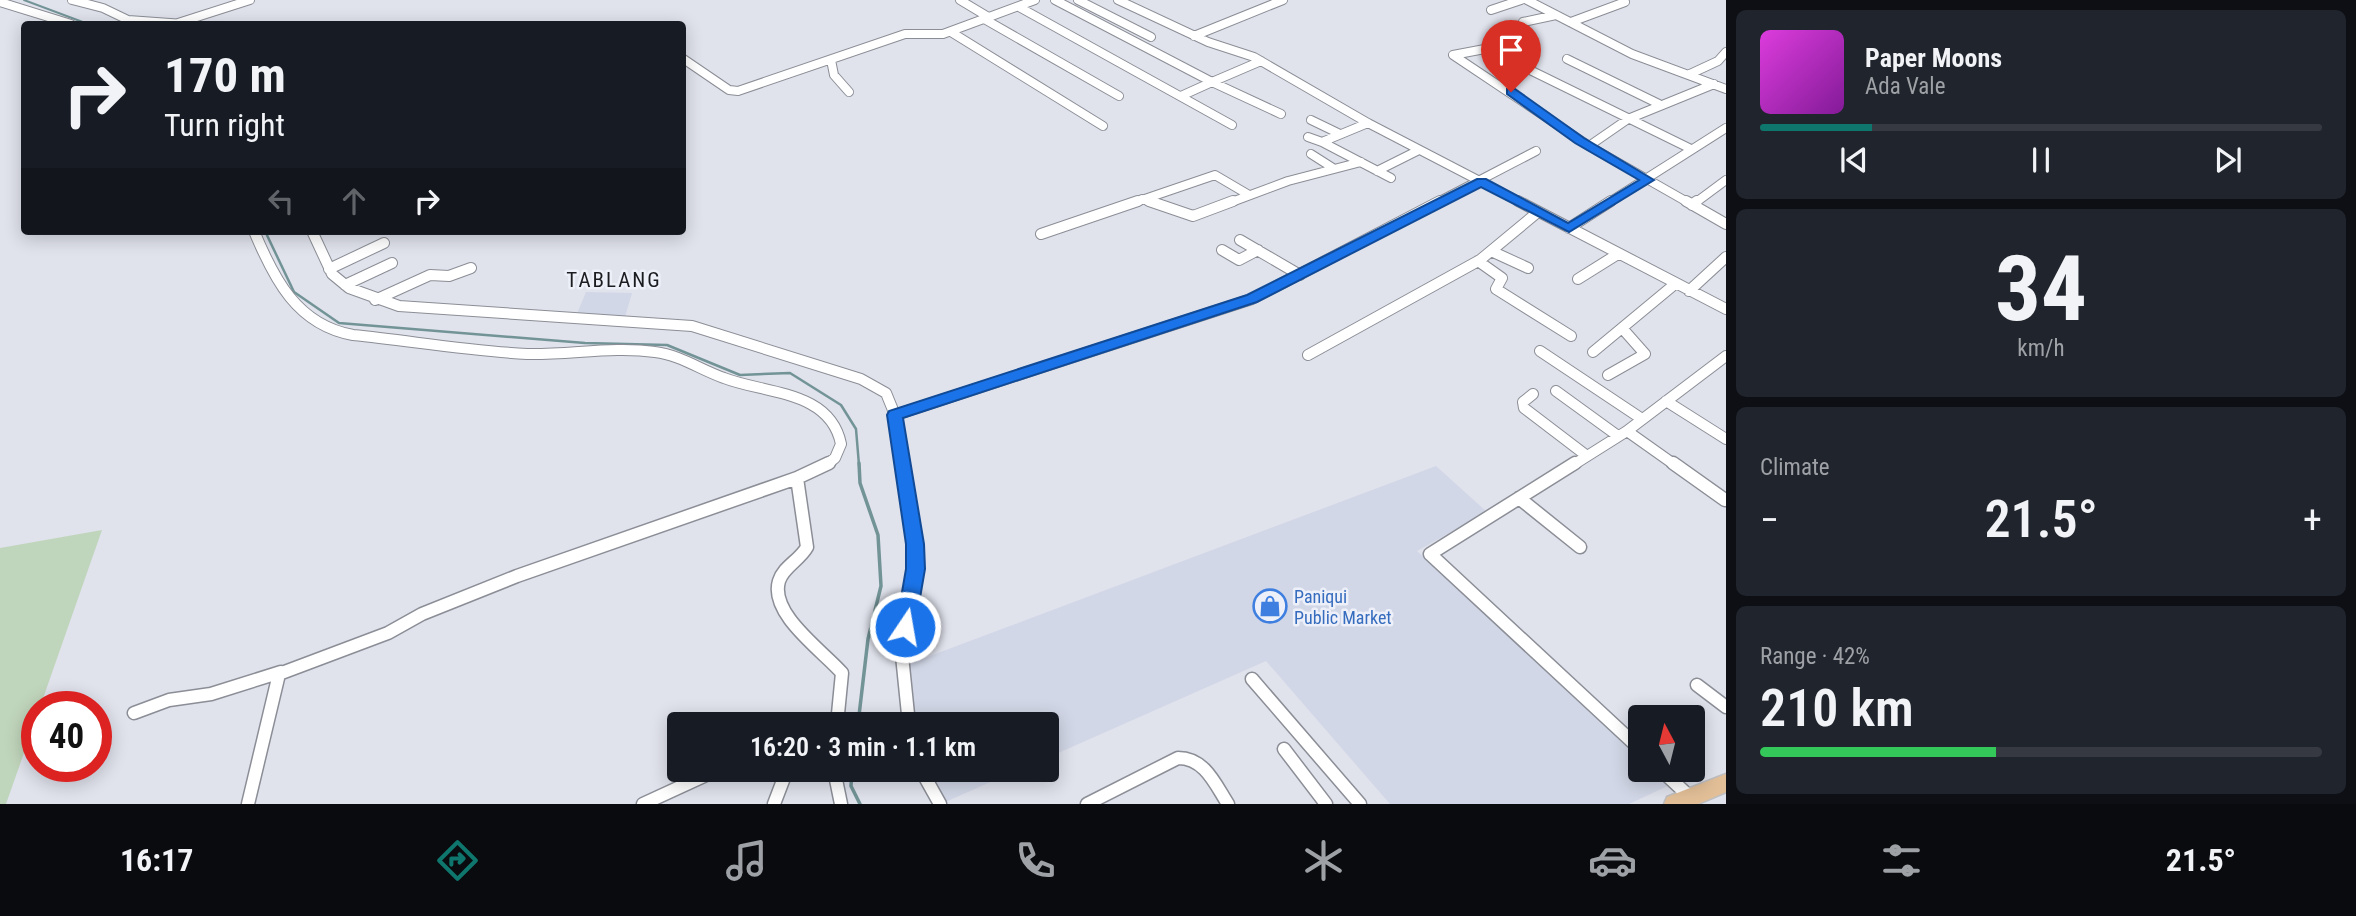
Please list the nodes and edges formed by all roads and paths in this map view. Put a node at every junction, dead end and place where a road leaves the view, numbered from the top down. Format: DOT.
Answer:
graph roads {
  1 [pos="72,0"];
  2 [pos="250,0"];
  3 [pos="960,0"];
  4 [pos="1035,0"];
  5 [pos="1055,0"];
  6 [pos="1078,0"];
  7 [pos="1118,0"];
  8 [pos="1283,0"];
  9 [pos="1521,0"];
  10 [pos="1527,0"];
  11 [pos="87,1"];
  12 [pos="0,2"];
  13 [pos="1625,2"];
  14 [pos="1019,7"];
  15 [pos="1491,10"];
  16 [pos="1556,15"];
  17 [pos="988,19"];
  18 [pos="61,21"];
  19 [pos="141,21"];
  20 [pos="190,21"];
  21 [pos="1523,22"];
  22 [pos="1571,22"];
  23 [pos="951,32"];
  24 [pos="1194,36"];
  25 [pos="1151,37"];
  26 [pos="1490,48"];
  27 [pos="1726,52"];
  28 [pos="831,60"];
  29 [pos="1567,60"];
  30 [pos="686,61"];
  31 [pos="1261,61"];
  32 [pos="1530,70"];
  33 [pos="1690,74"];
  34 [pos="1212,82"];
  35 [pos="1714,84"];
  36 [pos="1726,89"];
  37 [pos="849,92"];
  38 [pos="1119,96"];
  39 [pos="1181,96"];
  40 [pos="1659,104"];
  41 [pos="1281,114"];
  42 [pos="1628,118"];
  43 [pos="1311,120"];
  44 [pos="1368,123"];
  45 [pos="1232,125"];
  46 [pos="1103,126"];
  47 [pos="1726,128"];
  48 [pos="1340,134"];
  49 [pos="1308,137"];
  50 [pos="1322,142"];
  51 [pos="1589,146"];
  52 [pos="1691,149"];
  53 [pos="1419,150"];
  54 [pos="1536,151"];
  55 [pos="1311,154"];
  56 [pos="1361,162"];
  57 [pos="1333,168"];
  58 [pos="1377,171"];
  59 [pos="1391,178"];
  60 [pos="1648,180"];
  61 [pos="1726,180"];
  62 [pos="1481,182"];
  63 [pos="1249,195"];
  64 [pos="1142,199"];
  65 [pos="1692,205"];
  66 [pos="1538,212"];
  67 [pos="1726,224"];
  68 [pos="1569,228"];
  69 [pos="1041,234"];
  70 [pos="256,235"];
  71 [pos="314,235"];
  72 [pos="1240,240"];
  73 [pos="384,243"];
  74 [pos="1222,250"];
  75 [pos="1258,250"];
  76 [pos="1491,251"];
  77 [pos="1618,254"];
  78 [pos="1726,257"];
  79 [pos="1478,261"];
  80 [pos="392,263"];
  81 [pos="471,268"];
  82 [pos="1528,268"];
  83 [pos="329,269"];
  84 [pos="1300,275"];
  85 [pos="1578,279"];
  86 [pos="1675,284"];
  87 [pos="345,285"];
  88 [pos="1689,291"];
  89 [pos="375,300"];
  90 [pos="1726,309"];
  91 [pos="1622,328"];
  92 [pos="1571,336"];
  93 [pos="1540,351"];
  94 [pos="1593,352"];
  95 [pos="1308,355"];
  96 [pos="1726,356"];
  97 [pos="1608,375"];
  98 [pos="1556,391"];
  99 [pos="1533,394"];
  100 [pos="1667,401"];
  101 [pos="895,415"];
  102 [pos="1642,419"];
  103 [pos="1622,433"];
  104 [pos="1726,439"];
  105 [pos="1587,456"];
  106 [pos="797,478"];
  107 [pos="1519,498"];
  108 [pos="1726,500"];
  109 [pos="1580,547"];
  110 [pos="271,679"];
  111 [pos="1252,679"];
  112 [pos="1697,685"];
  113 [pos="1726,707"];
  114 [pos="838,712"];
  115 [pos="908,712"];
  116 [pos="134,713"];
  117 [pos="1628,738"];
  118 [pos="1284,749"];
  119 [pos="691,782"];
  120 [pos="782,782"];
  121 [pos="836,782"];
  122 [pos="928,782"];
  123 [pos="1669,782"];
  124 [pos="1726,783"];
  125 [pos="1682,801"];
  126 [pos="248,804"];
  127 [pos="643,804"];
  128 [pos="774,804"];
  129 [pos="841,804"];
  130 [pos="940,804"];
  131 [pos="1087,804"];
  132 [pos="1228,804"];
  133 [pos="1326,804"];
  134 [pos="1360,804"];
  1 -- 11 [label="street"];
  2 -- 20 [label="street"];
  3 -- 17 [label="street"];
  4 -- 14 [label="street"];
  5 -- 34 [label="street"];
  6 -- 25 [label="street"];
  7 -- 24 [label="street"];
  8 -- 24 [label="street"];
  9 -- 15 [label="street"];
  10 -- 16 [label="street"];
  11 -- 19 [label="street"];
  12 -- 18 [label="street"];
  13 -- 22 [label="street"];
  14 -- 17 [label="street"];
  14 -- 39 [label="street"];
  16 -- 21 [label="street"];
  16 -- 22 [label="street"];
  17 -- 23 [label="street"];
  17 -- 38 [label="street"];
  22 -- 33 [label="street"];
  23 -- 28 [label="street"];
  23 -- 46 [label="street"];
  24 -- 31 [label="street"];
  26 -- 51 [label="street"];
  27 -- 33 [label="street"];
  28 -- 30 [label="street"];
  28 -- 37 [label="street"];
  29 -- 40 [label="street"];
  31 -- 34 [label="street"];
  31 -- 44 [label="street"];
  32 -- 42 [label="street"];
  33 -- 35 [label="street"];
  34 -- 39 [label="street"];
  34 -- 41 [label="street"];
  35 -- 36 [label="street"];
  35 -- 40 [label="street"];
  39 -- 45 [label="street"];
  40 -- 42 [label="street"];
  42 -- 51 [label="street"];
  42 -- 52 [label="street"];
  43 -- 48 [label="street"];
  44 -- 48 [label="street"];
  44 -- 53 [label="street"];
  47 -- 52 [label="street"];
  48 -- 50 [label="street"];
  49 -- 50 [label="street"];
  50 -- 56 [label="street"];
  51 -- 60 [label="street"];
  52 -- 60 [label="street"];
  53 -- 58 [label="street"];
  53 -- 62 [label="street"];
  54 -- 62 [label="street"];
  55 -- 57 [label="street"];
  56 -- 57 [label="street"];
  56 -- 58 [label="street"];
  57 -- 63 [label="street"];
  58 -- 59 [label="street"];
  60 -- 65 [label="street"];
  60 -- 68 [label="street"];
  61 -- 65 [label="street"];
  62 -- 66 [label="street"];
  62 -- 84 [label="street"];
  63 -- 64 [label="street"];
  63 -- 64 [label="street"];
  64 -- 69 [label="street"];
  65 -- 67 [label="street"];
  66 -- 68 [label="street"];
  66 -- 76 [label="street"];
  68 -- 77 [label="street"];
  70 -- 106 [label="street"];
  71 -- 83 [label="street"];
  72 -- 75 [label="street"];
  73 -- 83 [label="street"];
  74 -- 75 [label="street"];
  75 -- 84 [label="street"];
  76 -- 79 [label="street"];
  76 -- 82 [label="street"];
  77 -- 85 [label="street"];
  77 -- 86 [label="street"];
  78 -- 88 [label="street"];
  79 -- 92 [label="street"];
  79 -- 95 [label="street"];
  80 -- 87 [label="street"];
  81 -- 89 [label="street"];
  83 -- 87 [label="street"];
  84 -- 101 [label="street"];
  86 -- 88 [label="street"];
  86 -- 91 [label="street"];
  87 -- 89 [label="street"];
  88 -- 90 [label="street"];
  89 -- 101 [label="street"];
  91 -- 94 [label="street"];
  91 -- 97 [label="street"];
  93 -- 102 [label="street"];
  96 -- 100 [label="street"];
  98 -- 103 [label="street"];
  99 -- 105 [label="street"];
  100 -- 102 [label="street"];
  100 -- 104 [label="street"];
  101 -- 115 [label="street"];
  102 -- 103 [label="street"];
  103 -- 105 [label="street"];
  103 -- 108 [label="street"];
  105 -- 107 [label="street"];
  106 -- 110 [label="street"];
  106 -- 114 [label="street"];
  107 -- 109 [label="street"];
  107 -- 117 [label="street"];
  110 -- 116 [label="street"];
  110 -- 126 [label="street"];
  111 -- 134 [label="street"];
  112 -- 113 [label="street"];
  118 -- 133 [label="street"];
  119 -- 127 [label="street"];
  120 -- 128 [label="street"];
  121 -- 129 [label="street"];
  122 -- 130 [label="street"];
  123 -- 125 [label="street"];
  124 -- 125 [label="main road"];
  131 -- 132 [label="street"];
}
